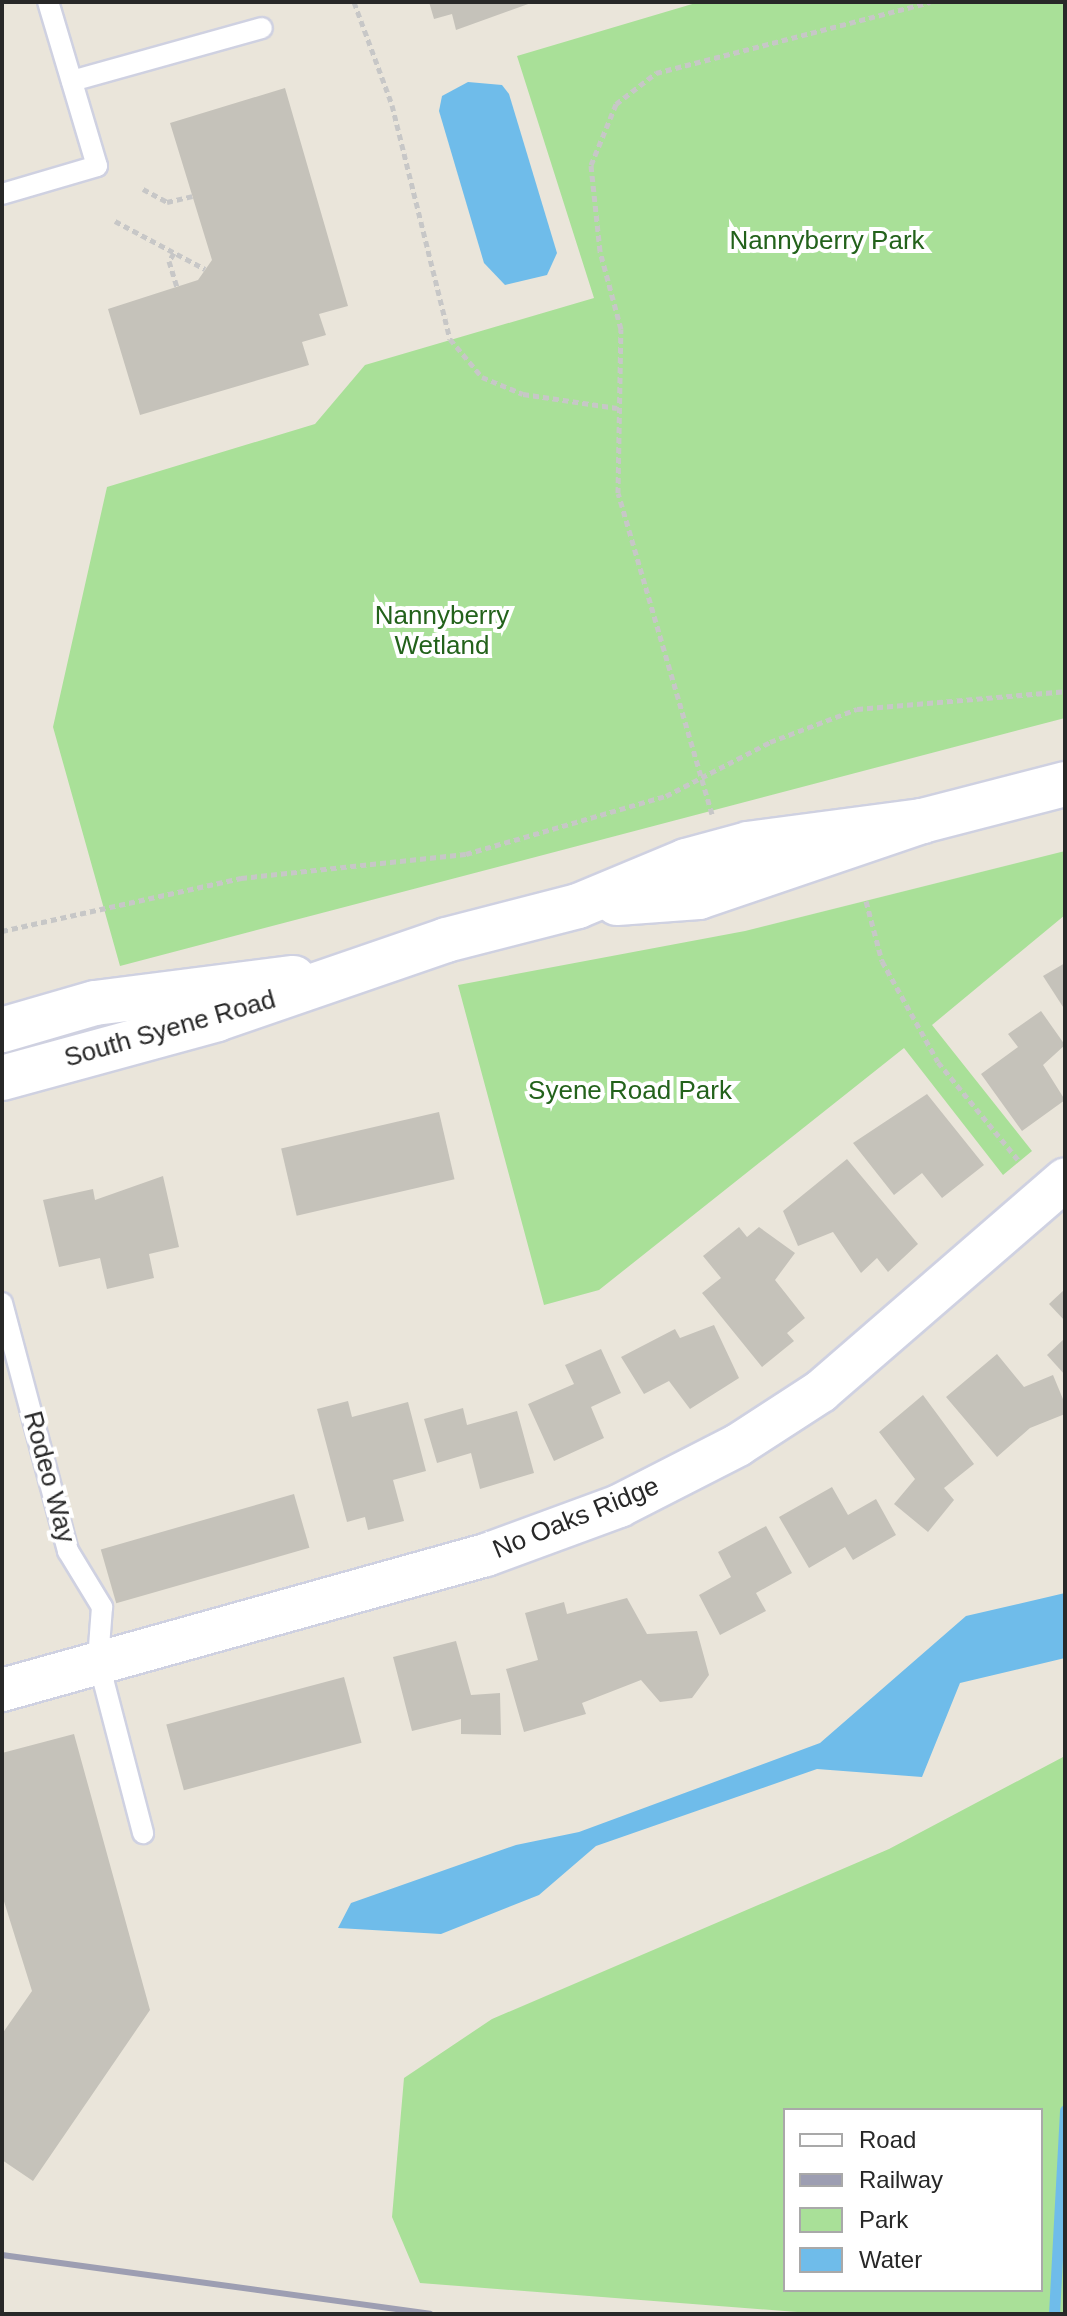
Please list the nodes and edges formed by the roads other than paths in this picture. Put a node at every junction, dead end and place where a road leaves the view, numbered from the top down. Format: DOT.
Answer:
graph roads {
  1 [pos="48,2"];
  2 [pos="262,28"];
  3 [pos="72,81"];
  4 [pos="2,194"];
  5 [pos="1065,784"];
  6 [pos="336,975"];
  7 [pos="2,1030"];
  8 [pos="2,1078"];
  9 [pos="1065,1180"];
  10 [pos="2,1303"];
  11 [pos="98,1660"];
  12 [pos="2,1690"];
  13 [pos="143,1833"];
  1 -- 3 [label="lane"];
  2 -- 3 [label="lane"];
  3 -- 4 [label="lane"];
  5 -- 6 [label="street, South Syene Road"];
  6 -- 7 [label="street, South Syene Road"];
  6 -- 8 [label="street, South Syene Road"];
  9 -- 11 [label="street, No Oaks Ridge"];
  10 -- 11 [label="lane, Rodeo Way"];
  11 -- 12 [label="street, No Oaks Ridge"];
  11 -- 13 [label="lane, Rodeo Way"];
}
